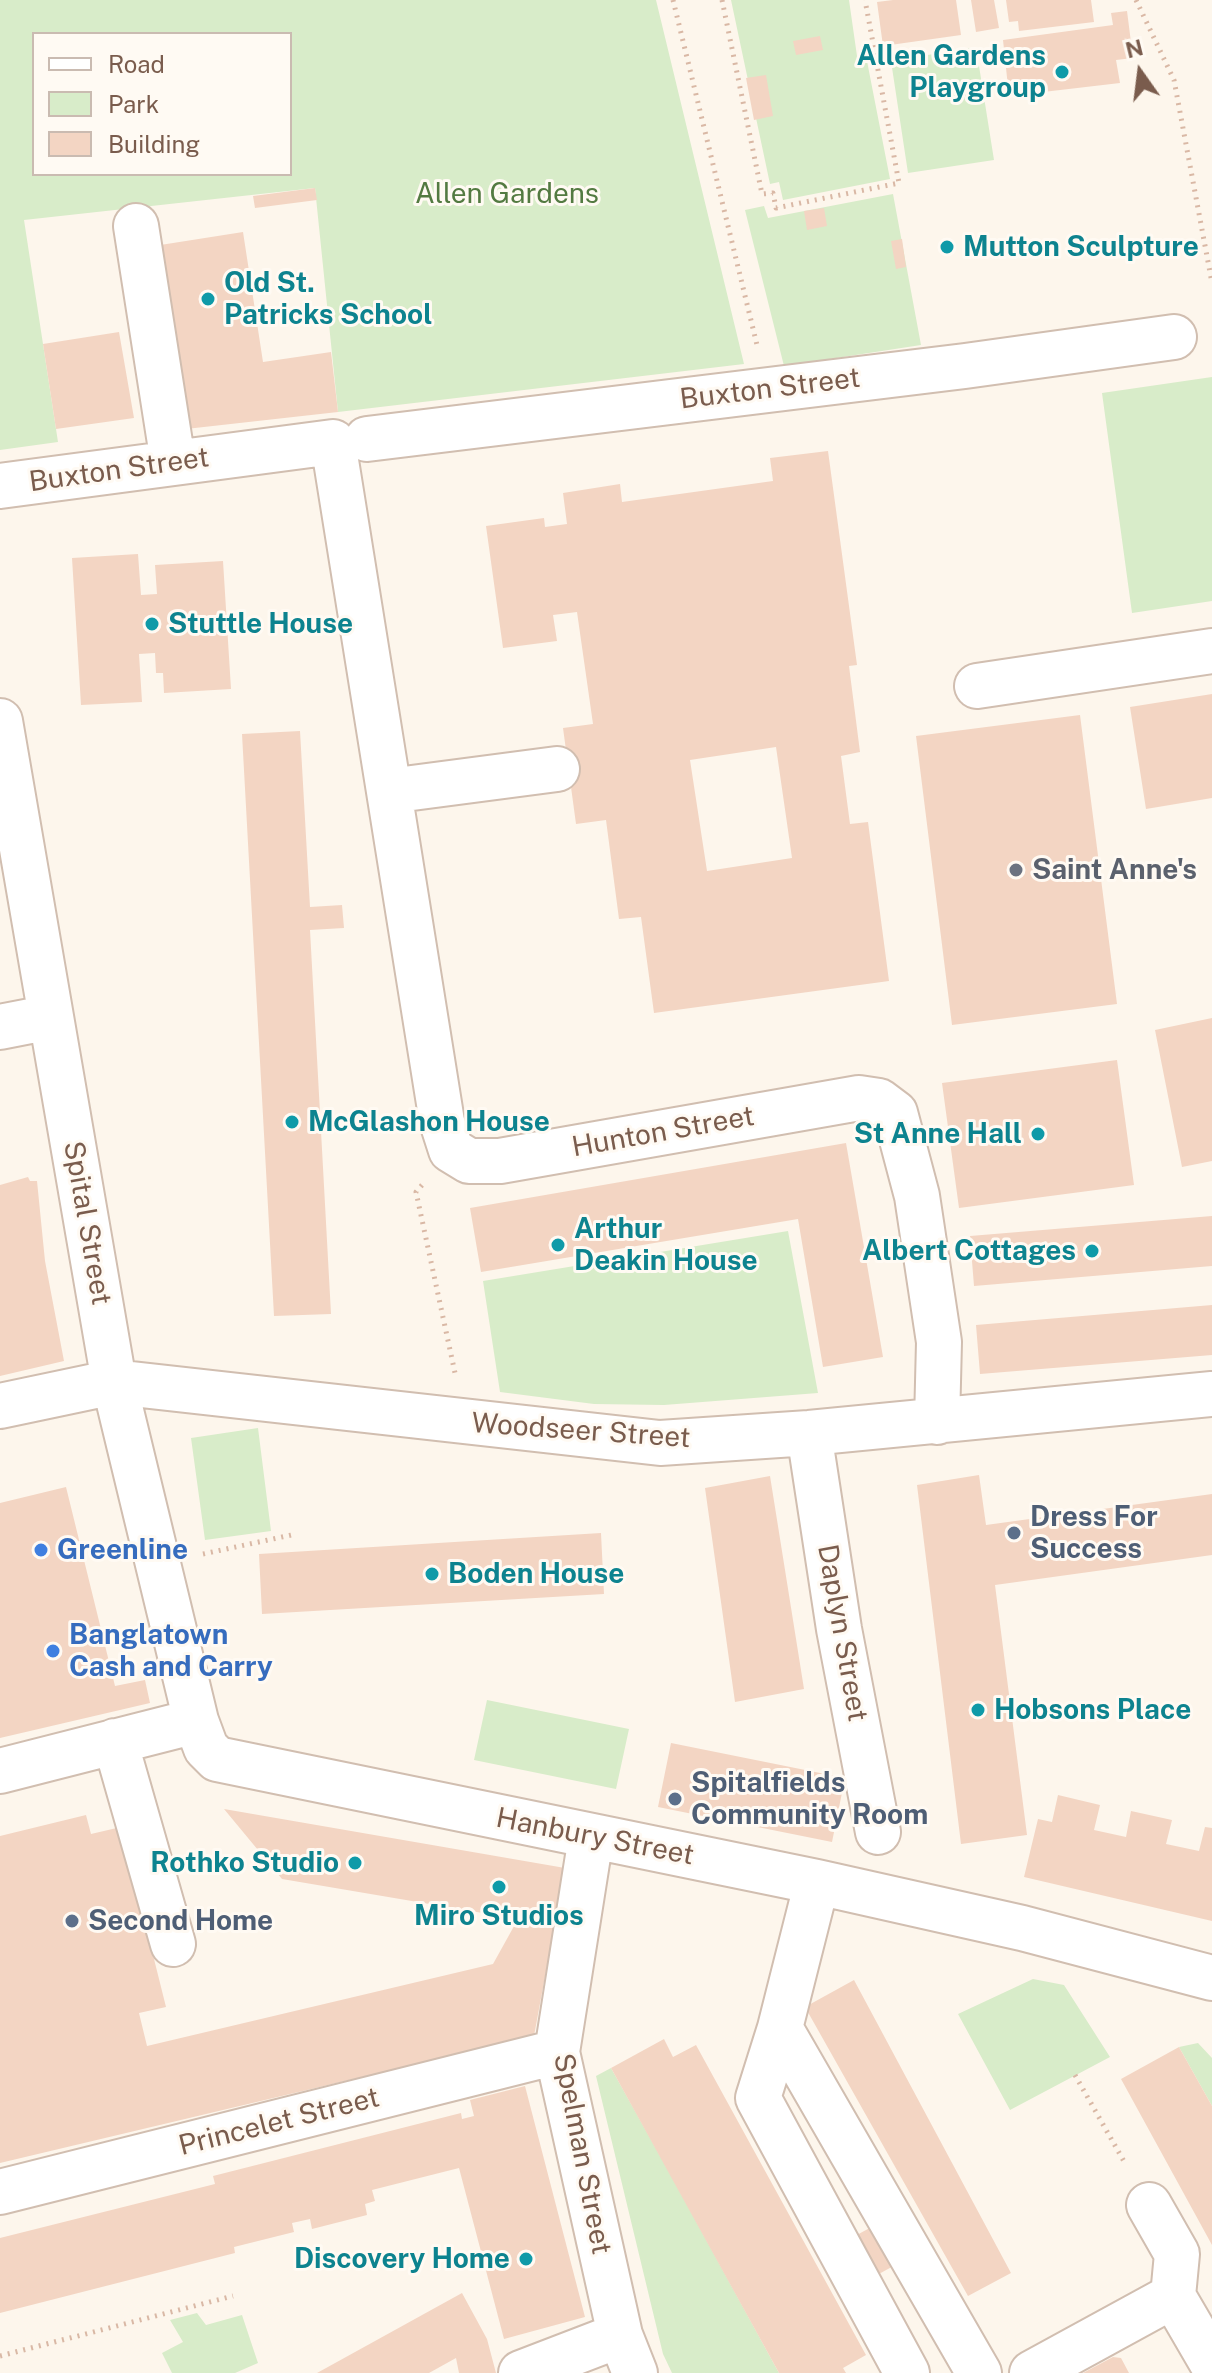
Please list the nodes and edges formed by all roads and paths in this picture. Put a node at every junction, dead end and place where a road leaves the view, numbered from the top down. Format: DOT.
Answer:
graph roads {
  1 [pos="673,0"];
  2 [pos="722,0"];
  3 [pos="865,0"];
  4 [pos="1136,0"];
  5 [pos="136,226"];
  6 [pos="1212,283"];
  7 [pos="1174,337"];
  8 [pos="768,390"];
  9 [pos="350,440"];
  10 [pos="173,462"];
  11 [pos="0,486"];
  12 [pos="1212,651"];
  13 [pos="977,686"];
  14 [pos="0,721"];
  15 [pos="557,769"];
  16 [pos="389,791"];
  17 [pos="51,1017"];
  18 [pos="0,1027"];
  19 [pos="451,1150"];
  20 [pos="114,1382"];
  21 [pos="1212,1394"];
  22 [pos="0,1406"];
  23 [pos="937,1422"];
  24 [pos="461,1423"];
  25 [pos="809,1433"];
  26 [pos="296,1534"];
  27 [pos="157,1563"];
  28 [pos="196,1721"];
  29 [pos="115,1741"];
  30 [pos="0,1771"];
  31 [pos="878,1832"];
  32 [pos="591,1837"];
  33 [pos="817,1882"];
  34 [pos="173,1944"];
  35 [pos="1212,1978"];
  36 [pos="780,2028"];
  37 [pos="557,2052"];
  38 [pos="1075,2075"];
  39 [pos="0,2192"];
  40 [pos="1149,2205"];
  41 [pos="233,2296"];
  42 [pos="1173,2296"];
  43 [pos="628,2354"];
  44 [pos="0,2356"];
  45 [pos="1212,2363"];
  46 [pos="521,2373"];
  47 [pos="907,2373"];
  48 [pos="979,2373"];
  49 [pos="1032,2373"];
  1 -- 8 [label="path"];
  2 -- 3 [label="path"];
  4 -- 6 [label="path"];
  5 -- 10 [label="street"];
  7 -- 8 [label="street, Buxton Street"];
  8 -- 9 [label="street, Buxton Street"];
  9 -- 10 [label="street, Buxton Street"];
  9 -- 16 [label="street"];
  10 -- 11 [label="street, Buxton Street"];
  12 -- 13 [label="street"];
  14 -- 17 [label="street, Spital Street"];
  15 -- 16 [label="street"];
  16 -- 19 [label="street"];
  17 -- 18 [label="street"];
  17 -- 20 [label="street, Spital Street"];
  19 -- 23 [label="street, Hunton Street"];
  19 -- 24 [label="path"];
  20 -- 22 [label="street, Woodseer Street"];
  20 -- 24 [label="street, Woodseer Street"];
  20 -- 27 [label="street, Spital Street"];
  21 -- 23 [label="street, Woodseer Street"];
  23 -- 25 [label="street, Woodseer Street"];
  24 -- 25 [label="street, Woodseer Street"];
  25 -- 31 [label="street, Daplyn Street"];
  26 -- 27 [label="path"];
  27 -- 28 [label="street, Spital Street"];
  28 -- 29 [label="street"];
  28 -- 32 [label="street, Hanbury Street"];
  29 -- 30 [label="street"];
  29 -- 34 [label="street"];
  32 -- 33 [label="street, Hanbury Street"];
  32 -- 37 [label="street, Spelman Street"];
  33 -- 35 [label="street, Hanbury Street"];
  33 -- 36 [label="street"];
  36 -- 47 [label="street"];
  36 -- 48 [label="street"];
  37 -- 39 [label="street, Princelet Street"];
  37 -- 43 [label="street, Spelman Street"];
  38 -- 40 [label="path"];
  40 -- 42 [label="street"];
  41 -- 44 [label="path"];
  42 -- 45 [label="street"];
  42 -- 49 [label="street"];
  43 -- 46 [label="street"];
}
